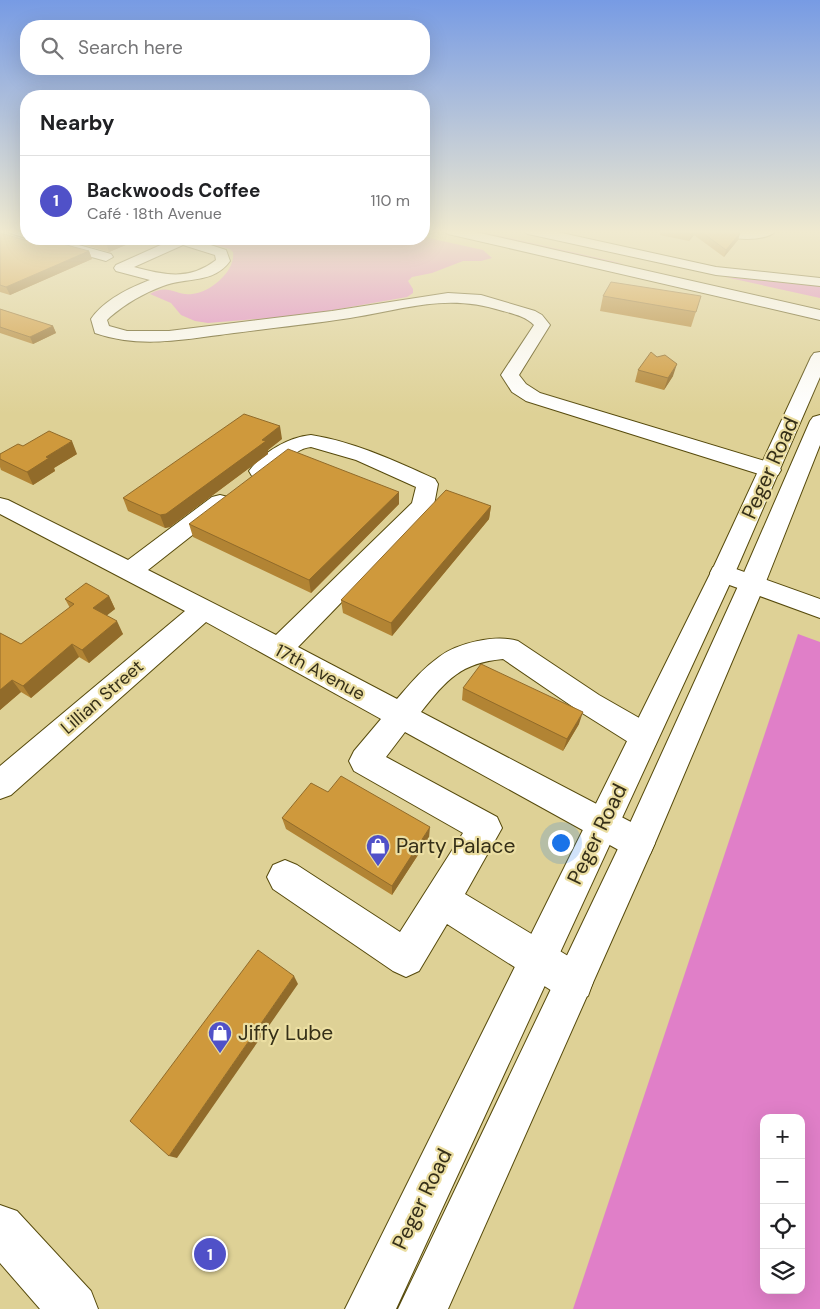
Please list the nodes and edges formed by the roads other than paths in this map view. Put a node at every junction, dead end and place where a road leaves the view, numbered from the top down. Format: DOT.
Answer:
graph roads {
  1 [pos="141,291"];
  2 [pos="715,291"];
  3 [pos="762,291"];
  4 [pos="820,304"];
  5 [pos="820,315"];
  6 [pos="820,357"];
  7 [pos="820,421"];
  8 [pos="770,470"];
  9 [pos="0,505"];
  10 [pos="130,571"];
  11 [pos="737,579"];
  12 [pos="204,609"];
  13 [pos="820,609"];
  14 [pos="279,650"];
  15 [pos="401,715"];
  16 [pos="644,736"];
  17 [pos="0,785"];
  18 [pos="602,824"];
  19 [pos="638,843"];
  20 [pos="285,877"];
  21 [pos="442,900"];
  22 [pos="538,959"];
  23 [pos="574,982"];
  24 [pos="0,1228"];
  25 [pos="73,1309"];
  26 [pos="370,1309"];
  27 [pos="423,1309"];
  1 -- 8 [label="main road"];
  2 -- 5 [label="main road"];
  3 -- 4 [label="main road"];
  6 -- 8 [label="main road, Peger Road"];
  7 -- 11 [label="main road, Peger Road"];
  8 -- 11 [label="main road, Peger Road"];
  9 -- 10 [label="main road, 17th Avenue"];
  10 -- 12 [label="main road, 17th Avenue"];
  10 -- 14 [label="main road"];
  11 -- 13 [label="main road"];
  11 -- 16 [label="main road, Peger Road"];
  11 -- 19 [label="main road, Peger Road"];
  12 -- 14 [label="main road, 17th Avenue"];
  12 -- 17 [label="main road, Lillian Street"];
  14 -- 15 [label="main road, 17th Avenue"];
  15 -- 16 [label="main road"];
  15 -- 18 [label="main road, 17th Avenue"];
  15 -- 21 [label="main road"];
  16 -- 18 [label="main road, Peger Road"];
  18 -- 19 [label="main road, 17th Avenue"];
  18 -- 22 [label="main road, Peger Road"];
  19 -- 23 [label="main road, Peger Road"];
  20 -- 21 [label="main road"];
  21 -- 22 [label="main road"];
  22 -- 23 [label="main road"];
  22 -- 26 [label="main road, Peger Road"];
  23 -- 27 [label="main road, Peger Road"];
  24 -- 25 [label="main road"];
}
